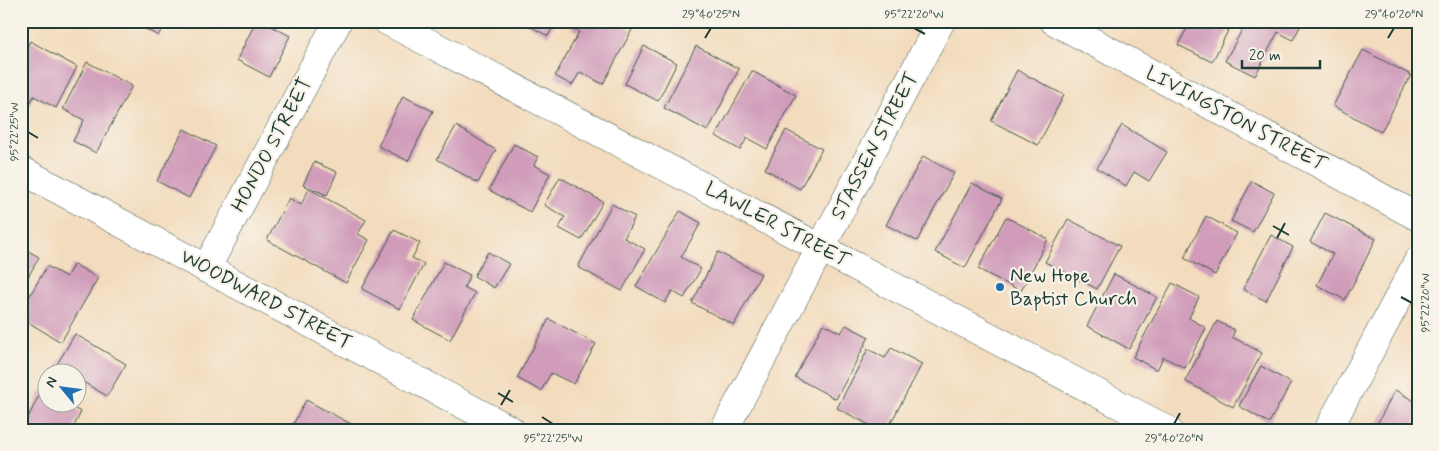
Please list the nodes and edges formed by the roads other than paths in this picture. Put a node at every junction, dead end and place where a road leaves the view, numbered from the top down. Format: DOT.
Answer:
graph roads {
  1 [pos="338,21"];
  2 [pos="387,21"];
  3 [pos="941,21"];
  4 [pos="1054,21"];
  5 [pos="21,170"];
  6 [pos="1418,216"];
  7 [pos="820,248"];
  8 [pos="1418,261"];
  9 [pos="206,269"];
  10 [pos="511,430"];
  11 [pos="724,430"];
  12 [pos="1168,430"];
  13 [pos="1328,430"];
  1 -- 9 [label="street, HONDO STREET"];
  2 -- 7 [label="street, LAWLER STREET"];
  3 -- 7 [label="street, STASSEN STREET"];
  4 -- 6 [label="street, LIVINGSTON STREET"];
  5 -- 9 [label="street, WOODWARD STREET"];
  7 -- 11 [label="street, STASSEN STREET"];
  7 -- 12 [label="street, LAWLER STREET"];
  8 -- 13 [label="street"];
  9 -- 10 [label="street, WOODWARD STREET"];
}
